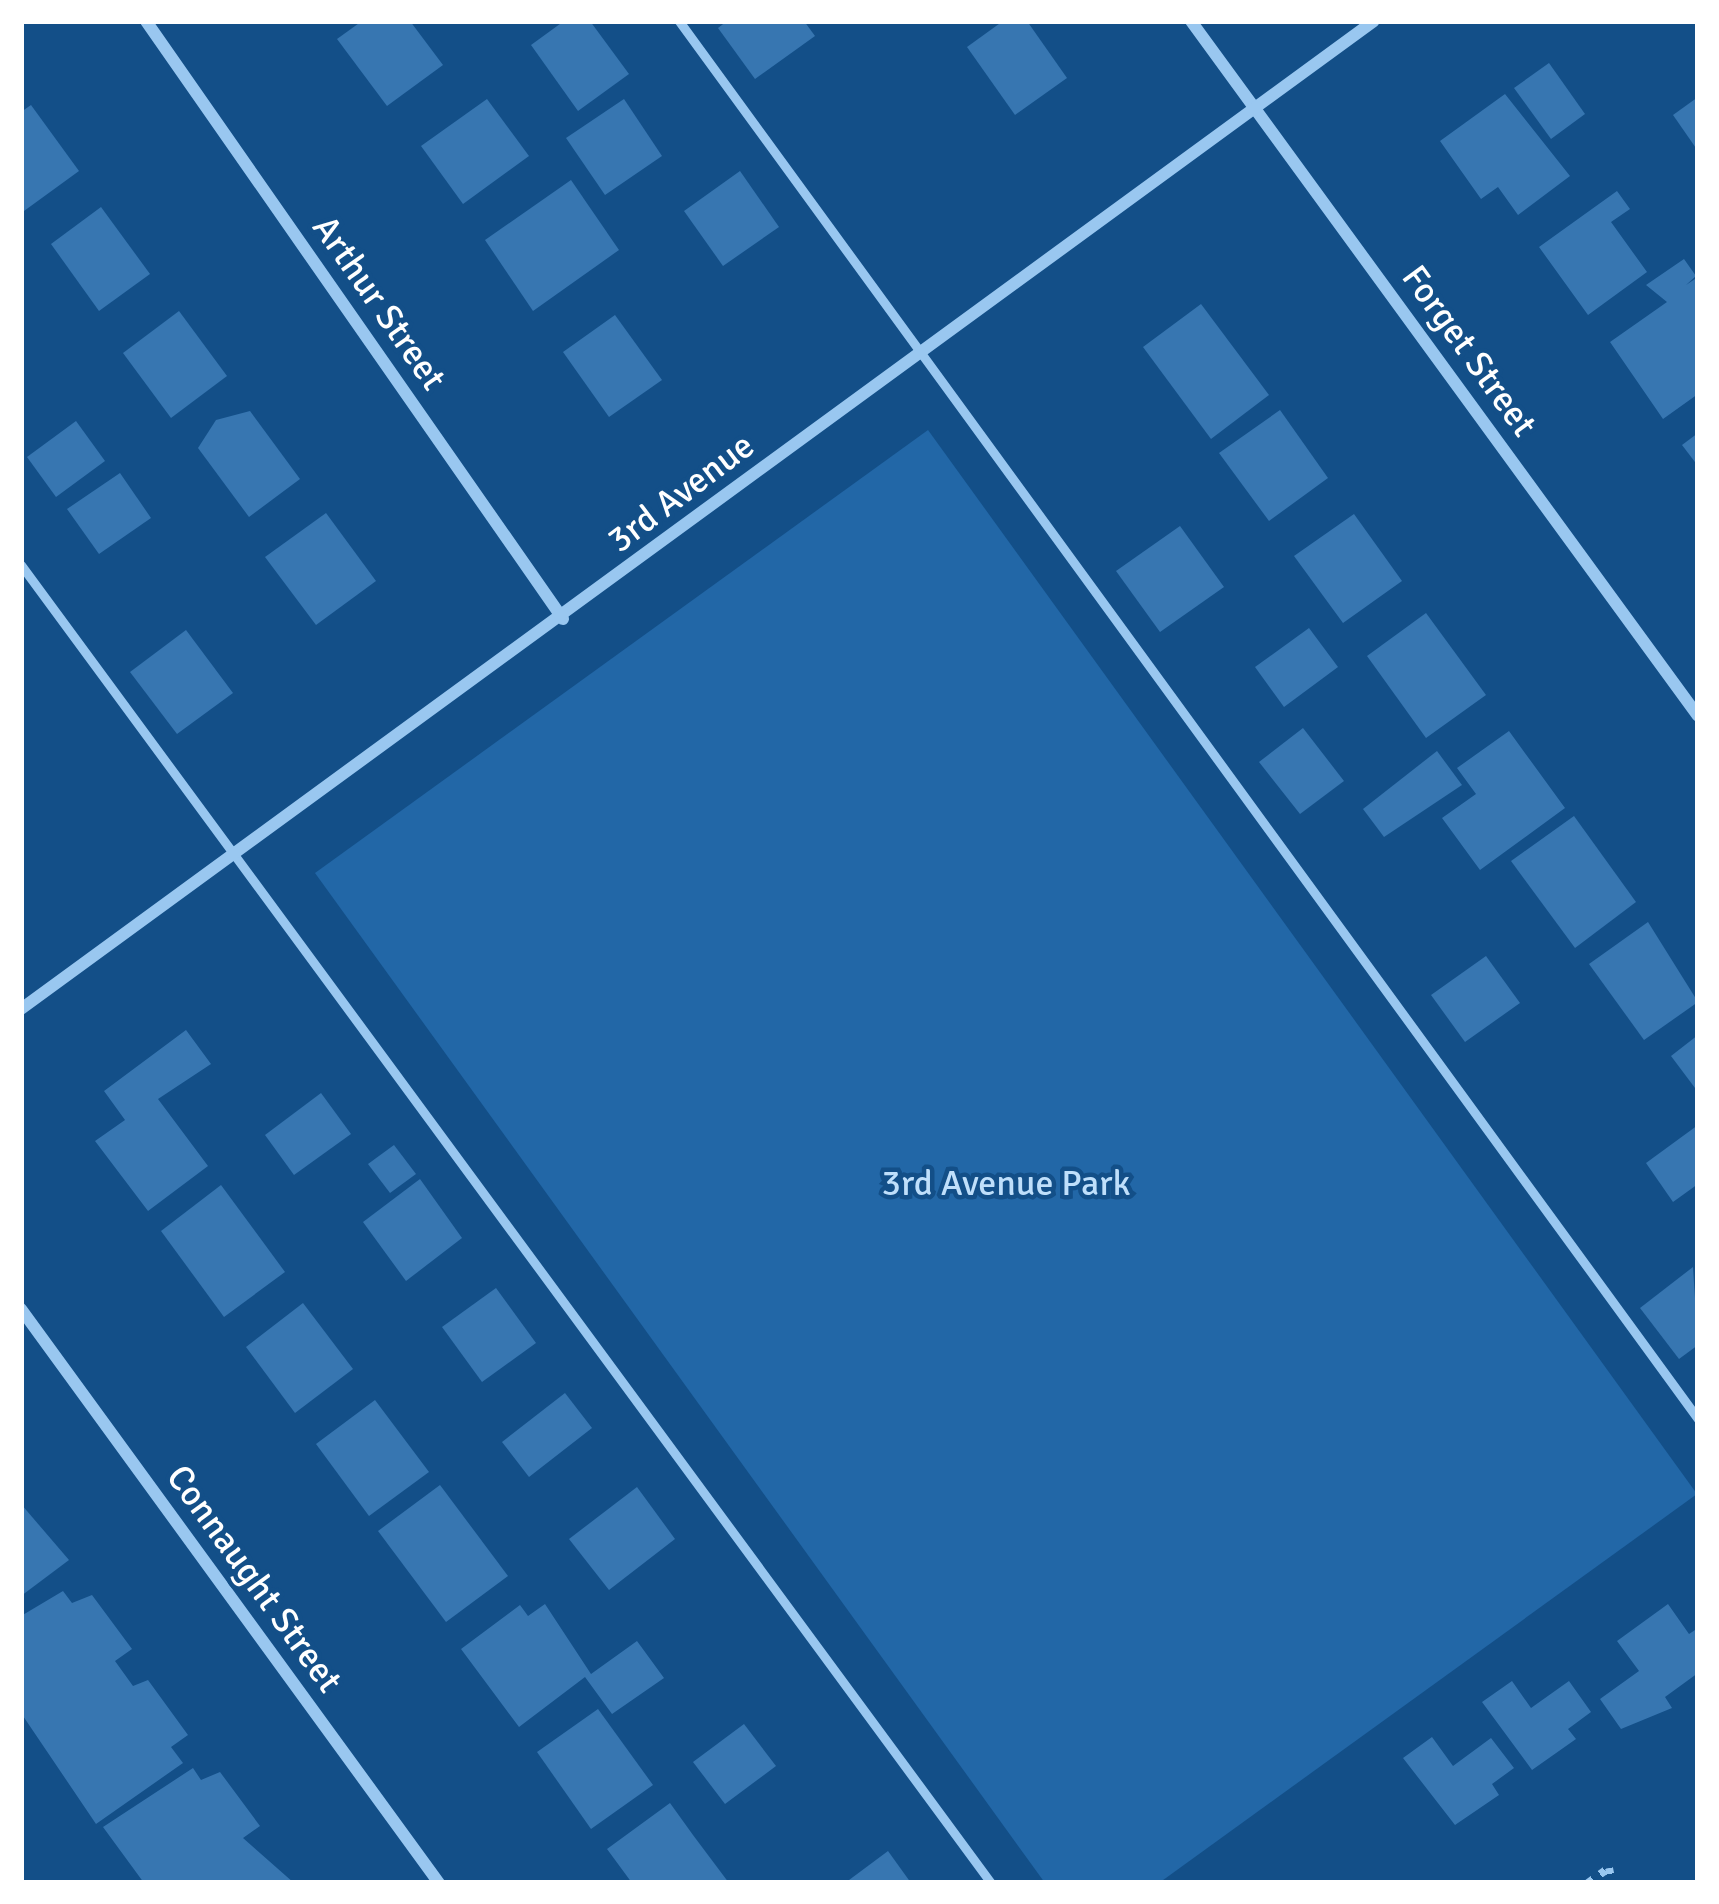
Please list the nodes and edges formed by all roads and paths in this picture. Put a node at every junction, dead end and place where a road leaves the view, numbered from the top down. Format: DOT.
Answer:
graph roads {
  1 [pos="146,21"];
  2 [pos="679,21"];
  3 [pos="1191,21"];
  4 [pos="1374,21"];
  5 [pos="1255,110"];
  6 [pos="920,350"];
  7 [pos="21,566"];
  8 [pos="562,620"];
  9 [pos="1698,716"];
  10 [pos="233,855"];
  11 [pos="21,1009"];
  12 [pos="21,1309"];
  13 [pos="1698,1419"];
  14 [pos="439,1883"];
  15 [pos="991,1883"];
  16 [pos="1588,1883"];
  17 [pos="1612,1883"];
  1 -- 8 [label="street, Arthur Street"];
  2 -- 6 [label="lane"];
  3 -- 5 [label="street, Forget Street"];
  4 -- 5 [label="street, 3rd Avenue"];
  5 -- 6 [label="street, 3rd Avenue"];
  5 -- 9 [label="street, Forget Street"];
  6 -- 8 [label="street, 3rd Avenue"];
  6 -- 13 [label="lane"];
  7 -- 10 [label="lane"];
  8 -- 10 [label="street, 3rd Avenue"];
  10 -- 11 [label="street, 3rd Avenue"];
  10 -- 15 [label="lane"];
  12 -- 14 [label="street, Connaught Street"];
  16 -- 17 [label="path"];
}
